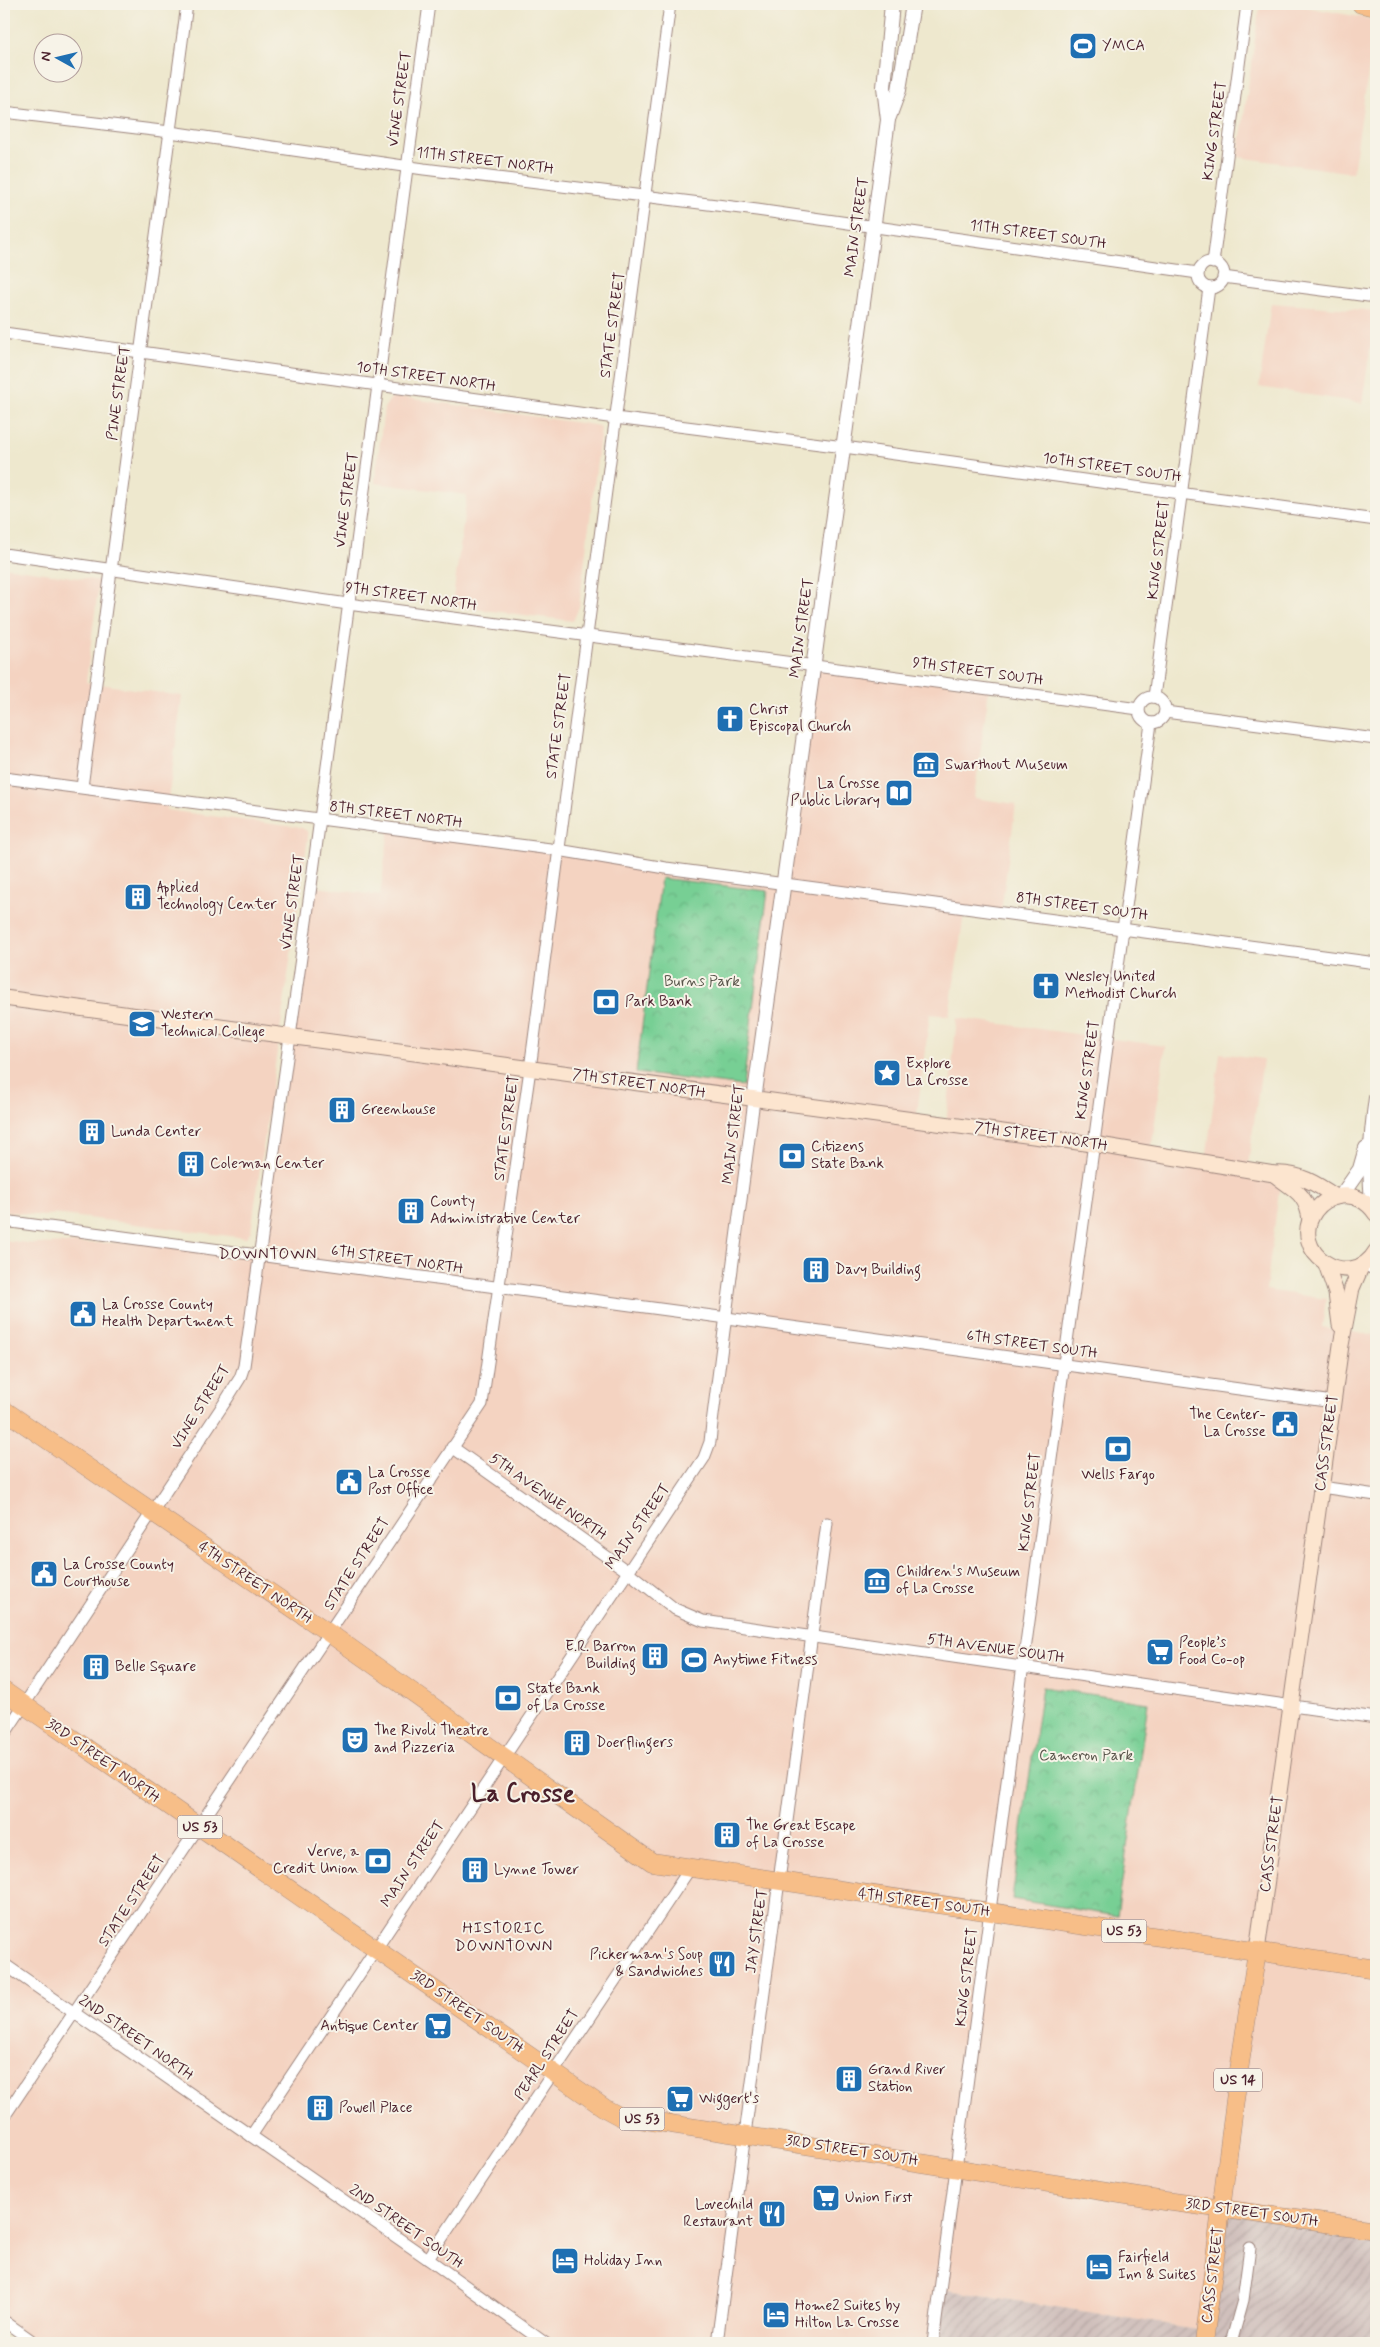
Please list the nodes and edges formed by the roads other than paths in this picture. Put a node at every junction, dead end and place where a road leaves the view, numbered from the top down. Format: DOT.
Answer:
graph roads {
  1 [pos="187,4"];
  2 [pos="429,4"];
  3 [pos="670,4"];
  4 [pos="892,4"];
  5 [pos="913,4"];
  6 [pos="1247,4"];
  7 [pos="1361,4"];
  8 [pos="1376,7"];
  9 [pos="4,112"];
  10 [pos="888,120"];
  11 [pos="170,132"];
  12 [pos="406,166"];
  13 [pos="646,196"];
  14 [pos="874,228"];
  15 [pos="1212,262"];
  16 [pos="1198,273"];
  17 [pos="1223,277"];
  18 [pos="1209,288"];
  19 [pos="1376,297"];
  20 [pos="4,333"];
  21 [pos="140,352"];
  22 [pos="377,385"];
  23 [pos="615,418"];
  24 [pos="844,447"];
  25 [pos="1181,493"];
  26 [pos="1376,520"];
  27 [pos="4,554"];
  28 [pos="111,570"];
  29 [pos="348,604"];
  30 [pos="586,636"];
  31 [pos="814,665"];
  32 [pos="1154,697"];
  33 [pos="1139,709"];
  34 [pos="1165,712"];
  35 [pos="1151,723"];
  36 [pos="1376,739"];
  37 [pos="4,778"];
  38 [pos="82,787"];
  39 [pos="319,820"];
  40 [pos="558,850"];
  41 [pos="784,882"];
  42 [pos="1123,927"];
  43 [pos="1376,963"];
  44 [pos="4,998"];
  45 [pos="290,1036"];
  46 [pos="530,1069"];
  47 [pos="1376,1098"];
  48 [pos="754,1100"];
  49 [pos="1371,1133"];
  50 [pos="1093,1144"];
  51 [pos="1274,1174"];
  52 [pos="1338,1196"];
  53 [pos="1374,1211"];
  54 [pos="1310,1219"];
  55 [pos="4,1221"];
  56 [pos="1376,1250"];
  57 [pos="260,1256"];
  58 [pos="1326,1264"];
  59 [pos="1367,1266"];
  60 [pos="500,1289"];
  61 [pos="726,1318"];
  62 [pos="1341,1345"];
  63 [pos="1063,1364"];
  64 [pos="1333,1402"];
  65 [pos="4,1410"];
  66 [pos="452,1447"];
  67 [pos="1321,1487"];
  68 [pos="1376,1495"];
  69 [pos="152,1513"];
  70 [pos="827,1523"];
  71 [pos="627,1571"];
  72 [pos="329,1633"];
  73 [pos="812,1636"];
  74 [pos="1024,1668"];
  75 [pos="4,1691"];
  76 [pos="24,1706"];
  77 [pos="1291,1706"];
  78 [pos="1376,1718"];
  79 [pos="4,1735"];
  80 [pos="504,1758"];
  81 [pos="200,1827"];
  82 [pos="691,1868"];
  83 [pos="779,1882"];
  84 [pos="990,1912"];
  85 [pos="376,1949"];
  86 [pos="1257,1951"];
  87 [pos="4,1964"];
  88 [pos="1376,1969"];
  89 [pos="74,2013"];
  90 [pos="553,2072"];
  91 [pos="4,2117"];
  92 [pos="744,2135"];
  93 [pos="251,2136"];
  94 [pos="957,2168"];
  95 [pos="1221,2210"];
  96 [pos="1376,2230"];
  97 [pos="1250,2248"];
  98 [pos="428,2259"];
  99 [pos="4,2321"];
  100 [pos="35,2343"];
  101 [pos="545,2343"];
  102 [pos="717,2343"];
  103 [pos="933,2343"];
  104 [pos="1204,2343"];
  105 [pos="1231,2343"];
  1 -- 11 [label="street, PINE STREET"];
  2 -- 12 [label="street, VINE STREET"];
  3 -- 13 [label="street, STATE STREET"];
  4 -- 10 [label="street, MAIN STREET"];
  5 -- 10 [label="street"];
  6 -- 15 [label="street, KING STREET"];
  7 -- 8 [label="main road"];
  9 -- 11 [label="street, 11TH STREET NORTH"];
  10 -- 14 [label="street, MAIN STREET"];
  11 -- 12 [label="street, 11TH STREET NORTH"];
  11 -- 21 [label="street, PINE STREET"];
  12 -- 13 [label="street, 11TH STREET NORTH"];
  12 -- 22 [label="street, VINE STREET"];
  13 -- 14 [label="street, 11TH STREET NORTH"];
  13 -- 23 [label="street, STATE STREET"];
  14 -- 16 [label="street, 11TH STREET SOUTH"];
  14 -- 24 [label="street, MAIN STREET"];
  15 -- 16 [label="street"];
  15 -- 17 [label="street"];
  16 -- 18 [label="street"];
  17 -- 18 [label="street"];
  17 -- 19 [label="street"];
  18 -- 25 [label="street, KING STREET"];
  20 -- 21 [label="street, 10TH STREET NORTH"];
  21 -- 22 [label="street, 10TH STREET NORTH"];
  21 -- 28 [label="street, PINE STREET"];
  22 -- 23 [label="street, 10TH STREET NORTH"];
  22 -- 29 [label="street, VINE STREET"];
  23 -- 24 [label="street, 10TH STREET NORTH"];
  23 -- 30 [label="street, STATE STREET"];
  24 -- 25 [label="street, 10TH STREET SOUTH"];
  24 -- 31 [label="street, MAIN STREET"];
  25 -- 26 [label="street, 10TH STREET SOUTH"];
  25 -- 32 [label="street, KING STREET"];
  27 -- 28 [label="street, 9TH STREET NORTH"];
  28 -- 29 [label="street, 9TH STREET NORTH"];
  28 -- 38 [label="street, PINE STREET"];
  29 -- 30 [label="street, 9TH STREET NORTH"];
  29 -- 39 [label="street, VINE STREET"];
  30 -- 31 [label="street, 9TH STREET NORTH"];
  30 -- 40 [label="street, STATE STREET"];
  31 -- 33 [label="street, 9TH STREET SOUTH"];
  31 -- 41 [label="street, MAIN STREET"];
  32 -- 33 [label="street"];
  32 -- 34 [label="street"];
  33 -- 35 [label="street"];
  34 -- 35 [label="street"];
  34 -- 36 [label="street"];
  35 -- 42 [label="street, KING STREET"];
  37 -- 38 [label="street, 8TH STREET NORTH"];
  38 -- 39 [label="street, 8TH STREET NORTH"];
  39 -- 40 [label="street, 8TH STREET NORTH"];
  39 -- 45 [label="street, VINE STREET"];
  40 -- 41 [label="street, 8TH STREET NORTH"];
  40 -- 46 [label="street, STATE STREET"];
  41 -- 42 [label="street, 8TH STREET SOUTH"];
  41 -- 48 [label="street, MAIN STREET"];
  42 -- 43 [label="street, 8TH STREET SOUTH"];
  42 -- 50 [label="street, KING STREET"];
  44 -- 45 [label="main road, 7TH STREET NORTH"];
  45 -- 46 [label="main road, 7TH STREET NORTH"];
  45 -- 57 [label="street, VINE STREET"];
  46 -- 48 [label="main road, 7TH STREET NORTH"];
  46 -- 60 [label="street, STATE STREET"];
  47 -- 49 [label="street"];
  48 -- 50 [label="main road, 7TH STREET NORTH"];
  48 -- 61 [label="street, MAIN STREET"];
  49 -- 52 [label="street"];
  49 -- 53 [label="street"];
  50 -- 51 [label="main road, 7TH STREET NORTH"];
  50 -- 63 [label="street, KING STREET"];
  51 -- 52 [label="main road, 7TH STREET NORTH"];
  51 -- 54 [label="main road, 7TH STREET NORTH"];
  52 -- 53 [label="main road, 7TH STREET NORTH"];
  52 -- 54 [label="main road"];
  54 -- 58 [label="main road, 7TH STREET NORTH"];
  55 -- 57 [label="street, 6TH STREET NORTH"];
  56 -- 59 [label="main road, CASS STREET"];
  57 -- 60 [label="street, 6TH STREET NORTH"];
  57 -- 69 [label="street, VINE STREET"];
  58 -- 59 [label="main road"];
  58 -- 62 [label="main road, CASS STREET"];
  59 -- 62 [label="main road, CASS STREET"];
  60 -- 61 [label="street, 6TH STREET NORTH"];
  60 -- 66 [label="street, STATE STREET"];
  61 -- 63 [label="street, 6TH STREET SOUTH"];
  61 -- 71 [label="street, MAIN STREET"];
  62 -- 64 [label="main road, CASS STREET"];
  63 -- 64 [label="street, 6TH STREET SOUTH"];
  63 -- 74 [label="street, KING STREET"];
  64 -- 67 [label="main road, CASS STREET"];
  65 -- 69 [label="main road, 4TH STREET NORTH / US 53"];
  66 -- 71 [label="street, 5TH AVENUE NORTH"];
  66 -- 72 [label="street, STATE STREET"];
  67 -- 68 [label="street"];
  67 -- 77 [label="main road, CASS STREET"];
  69 -- 72 [label="main road, 4TH STREET NORTH / US 53"];
  69 -- 76 [label="street, VINE STREET"];
  70 -- 73 [label="street, JAY STREET"];
  71 -- 73 [label="street, 5TH AVENUE SOUTH"];
  71 -- 80 [label="street, MAIN STREET"];
  72 -- 80 [label="main road, 4TH STREET NORTH / US 53"];
  72 -- 81 [label="street, STATE STREET"];
  73 -- 74 [label="street, 5TH AVENUE SOUTH"];
  73 -- 83 [label="street, JAY STREET"];
  74 -- 77 [label="street, 5TH AVENUE SOUTH"];
  74 -- 84 [label="street, KING STREET"];
  75 -- 76 [label="main road, 3RD STREET NORTH / US 53"];
  76 -- 79 [label="street, VINE STREET"];
  76 -- 81 [label="main road, 3RD STREET NORTH / US 53"];
  77 -- 78 [label="street, 5TH AVENUE SOUTH"];
  77 -- 86 [label="main road, CASS STREET"];
  80 -- 82 [label="main road, 4TH STREET SOUTH / US 53"];
  80 -- 85 [label="street, MAIN STREET"];
  81 -- 85 [label="main road, 3RD STREET NORTH / US 53"];
  81 -- 89 [label="street, STATE STREET"];
  82 -- 83 [label="main road, 4TH STREET SOUTH / US 53"];
  82 -- 90 [label="street, PEARL STREET"];
  83 -- 84 [label="main road, 4TH STREET SOUTH / US 53"];
  83 -- 92 [label="street, JAY STREET"];
  84 -- 86 [label="main road, 4TH STREET SOUTH / US 53"];
  84 -- 94 [label="street, KING STREET"];
  85 -- 90 [label="main road, 3RD STREET SOUTH / US 53"];
  85 -- 93 [label="street, MAIN STREET"];
  86 -- 88 [label="main road, 4TH STREET SOUTH"];
  86 -- 95 [label="main road, CASS STREET / US 14"];
  87 -- 89 [label="street, 2ND STREET NORTH"];
  89 -- 91 [label="street, STATE STREET"];
  89 -- 93 [label="street, 2ND STREET NORTH"];
  90 -- 92 [label="main road, 3RD STREET SOUTH / US 53"];
  90 -- 98 [label="street, PEARL STREET"];
  92 -- 94 [label="main road, 3RD STREET SOUTH / US 53"];
  92 -- 102 [label="street, JAY STREET"];
  93 -- 98 [label="street, 2ND STREET SOUTH"];
  94 -- 95 [label="main road, 3RD STREET SOUTH / US 53"];
  94 -- 103 [label="street, KING STREET"];
  95 -- 96 [label="main road, 3RD STREET SOUTH / US 53"];
  95 -- 104 [label="main road, CASS STREET / US 14"];
  97 -- 105 [label="street, CASS STREET"];
  98 -- 101 [label="street, 2ND STREET SOUTH"];
  99 -- 100 [label="street"];
}
